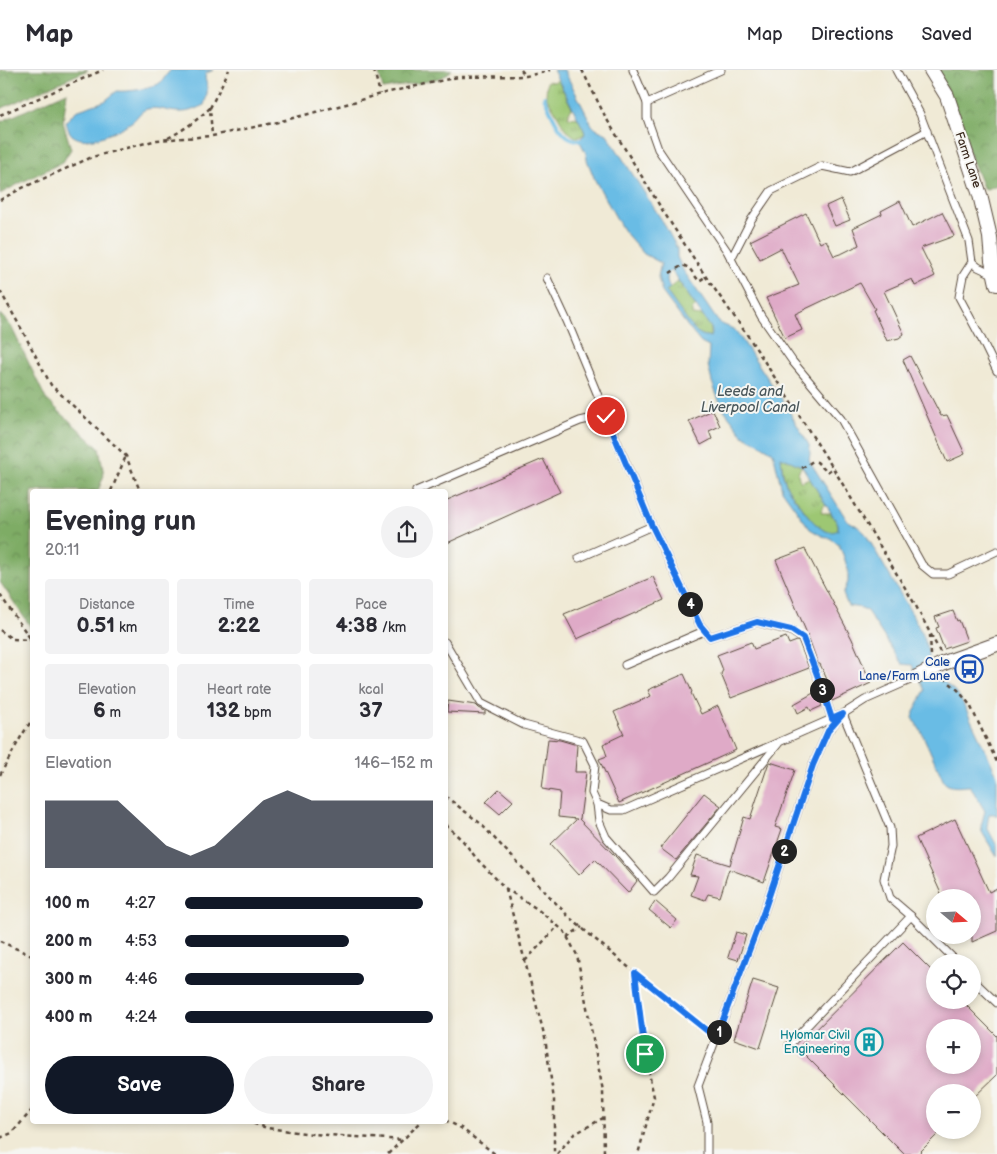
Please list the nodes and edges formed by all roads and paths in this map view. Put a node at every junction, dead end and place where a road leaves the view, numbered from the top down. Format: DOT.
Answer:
graph roads {
  1 [pos="102,70"];
  2 [pos="229,70"];
  3 [pos="374,70"];
  4 [pos="521,70"];
  5 [pos="550,70"];
  6 [pos="582,70"];
  7 [pos="633,70"];
  8 [pos="720,70"];
  9 [pos="896,70"];
  10 [pos="931,70"];
  11 [pos="526,76"];
  12 [pos="380,94"];
  13 [pos="647,103"];
  14 [pos="210,108"];
  15 [pos="0,115"];
  16 [pos="927,131"];
  17 [pos="212,136"];
  18 [pos="165,139"];
  19 [pos="0,200"];
  20 [pos="731,259"];
  21 [pos="972,262"];
  22 [pos="670,273"];
  23 [pos="706,277"];
  24 [pos="547,278"];
  25 [pos="996,280"];
  26 [pos="0,291"];
  27 [pos="997,371"];
  28 [pos="606,416"];
  29 [pos="126,456"];
  30 [pos="802,468"];
  31 [pos="833,468"];
  32 [pos="112,489"];
  33 [pos="139,489"];
  34 [pos="421,489"];
  35 [pos="652,526"];
  36 [pos="997,550"];
  37 [pos="579,558"];
  38 [pos="0,595"];
  39 [pos="0,630"];
  40 [pos="704,631"];
  41 [pos="930,634"];
  42 [pos="30,637"];
  43 [pos="30,640"];
  44 [pos="997,644"];
  45 [pos="448,647"];
  46 [pos="940,662"];
  47 [pos="625,665"];
  48 [pos="915,678"];
  49 [pos="943,678"];
  50 [pos="843,714"];
  51 [pos="832,719"];
  52 [pos="30,723"];
  53 [pos="780,742"];
  54 [pos="997,762"];
  55 [pos="0,775"];
  56 [pos="448,798"];
  57 [pos="597,804"];
  58 [pos="448,827"];
  59 [pos="505,888"];
  60 [pos="911,916"];
  61 [pos="558,926"];
  62 [pos="582,927"];
  63 [pos="567,937"];
  64 [pos="0,941"];
  65 [pos="949,954"];
  66 [pos="30,955"];
  67 [pos="525,962"];
  68 [pos="635,973"];
  69 [pos="981,987"];
  70 [pos="997,1003"];
  71 [pos="716,1038"];
  72 [pos="789,1045"];
  73 [pos="30,1112"];
  74 [pos="603,1118"];
  75 [pos="448,1122"];
  76 [pos="255,1124"];
  77 [pos="419,1124"];
  78 [pos="0,1138"];
  79 [pos="403,1140"];
  80 [pos="388,1154"];
  81 [pos="494,1154"];
  82 [pos="556,1154"];
  83 [pos="604,1154"];
  84 [pos="638,1154"];
  85 [pos="707,1154"];
  1 -- 15 [label="path"];
  2 -- 14 [label="path"];
  3 -- 12 [label="path"];
  4 -- 11 [label="path"];
  5 -- 11 [label="path"];
  6 -- 23 [label="path"];
  7 -- 13 [label="lane"];
  8 -- 13 [label="lane"];
  9 -- 16 [label="lane"];
  10 -- 25 [label="street, Farm Lane"];
  11 -- 12 [label="path"];
  12 -- 17 [label="path"];
  13 -- 20 [label="lane"];
  14 -- 17 [label="path"];
  14 -- 18 [label="path"];
  16 -- 20 [label="lane"];
  16 -- 21 [label="lane"];
  17 -- 18 [label="path"];
  18 -- 19 [label="path"];
  20 -- 36 [label="lane"];
  21 -- 25 [label="lane"];
  21 -- 27 [label="lane"];
  22 -- 23 [label="path"];
  23 -- 31 [label="path"];
  24 -- 28 [label="lane"];
  26 -- 29 [label="path"];
  28 -- 34 [label="lane"];
  28 -- 35 [label="lane"];
  29 -- 32 [label="path"];
  29 -- 33 [label="path"];
  30 -- 31 [label="path"];
  31 -- 41 [label="path"];
  35 -- 37 [label="lane"];
  35 -- 40 [label="lane"];
  38 -- 42 [label="path"];
  39 -- 43 [label="path"];
  40 -- 47 [label="lane"];
  40 -- 51 [label="lane"];
  41 -- 46 [label="path"];
  41 -- 46 [label="path"];
  44 -- 46 [label="street"];
  45 -- 57 [label="lane"];
  46 -- 48 [label="street, bridge"];
  48 -- 50 [label="lane"];
  49 -- 54 [label="path"];
  50 -- 51 [label="lane"];
  50 -- 60 [label="lane"];
  50 -- 71 [label="lane"];
  51 -- 53 [label="lane"];
  52 -- 55 [label="path"];
  53 -- 57 [label="lane"];
  53 -- 57 [label="lane"];
  56 -- 62 [label="path"];
  58 -- 59 [label="path"];
  59 -- 61 [label="path"];
  59 -- 67 [label="path"];
  60 -- 65 [label="lane"];
  60 -- 72 [label="lane"];
  61 -- 63 [label="path"];
  61 -- 67 [label="path"];
  62 -- 63 [label="path"];
  62 -- 68 [label="path"];
  63 -- 74 [label="path"];
  64 -- 66 [label="path"];
  67 -- 82 [label="path"];
  68 -- 71 [label="path"];
  68 -- 84 [label="path"];
  69 -- 70 [label="lane"];
  71 -- 85 [label="lane"];
  73 -- 78 [label="path"];
  74 -- 82 [label="path"];
  74 -- 83 [label="path"];
  75 -- 81 [label="path"];
  76 -- 79 [label="path"];
  77 -- 79 [label="path"];
  79 -- 80 [label="path"];
}
